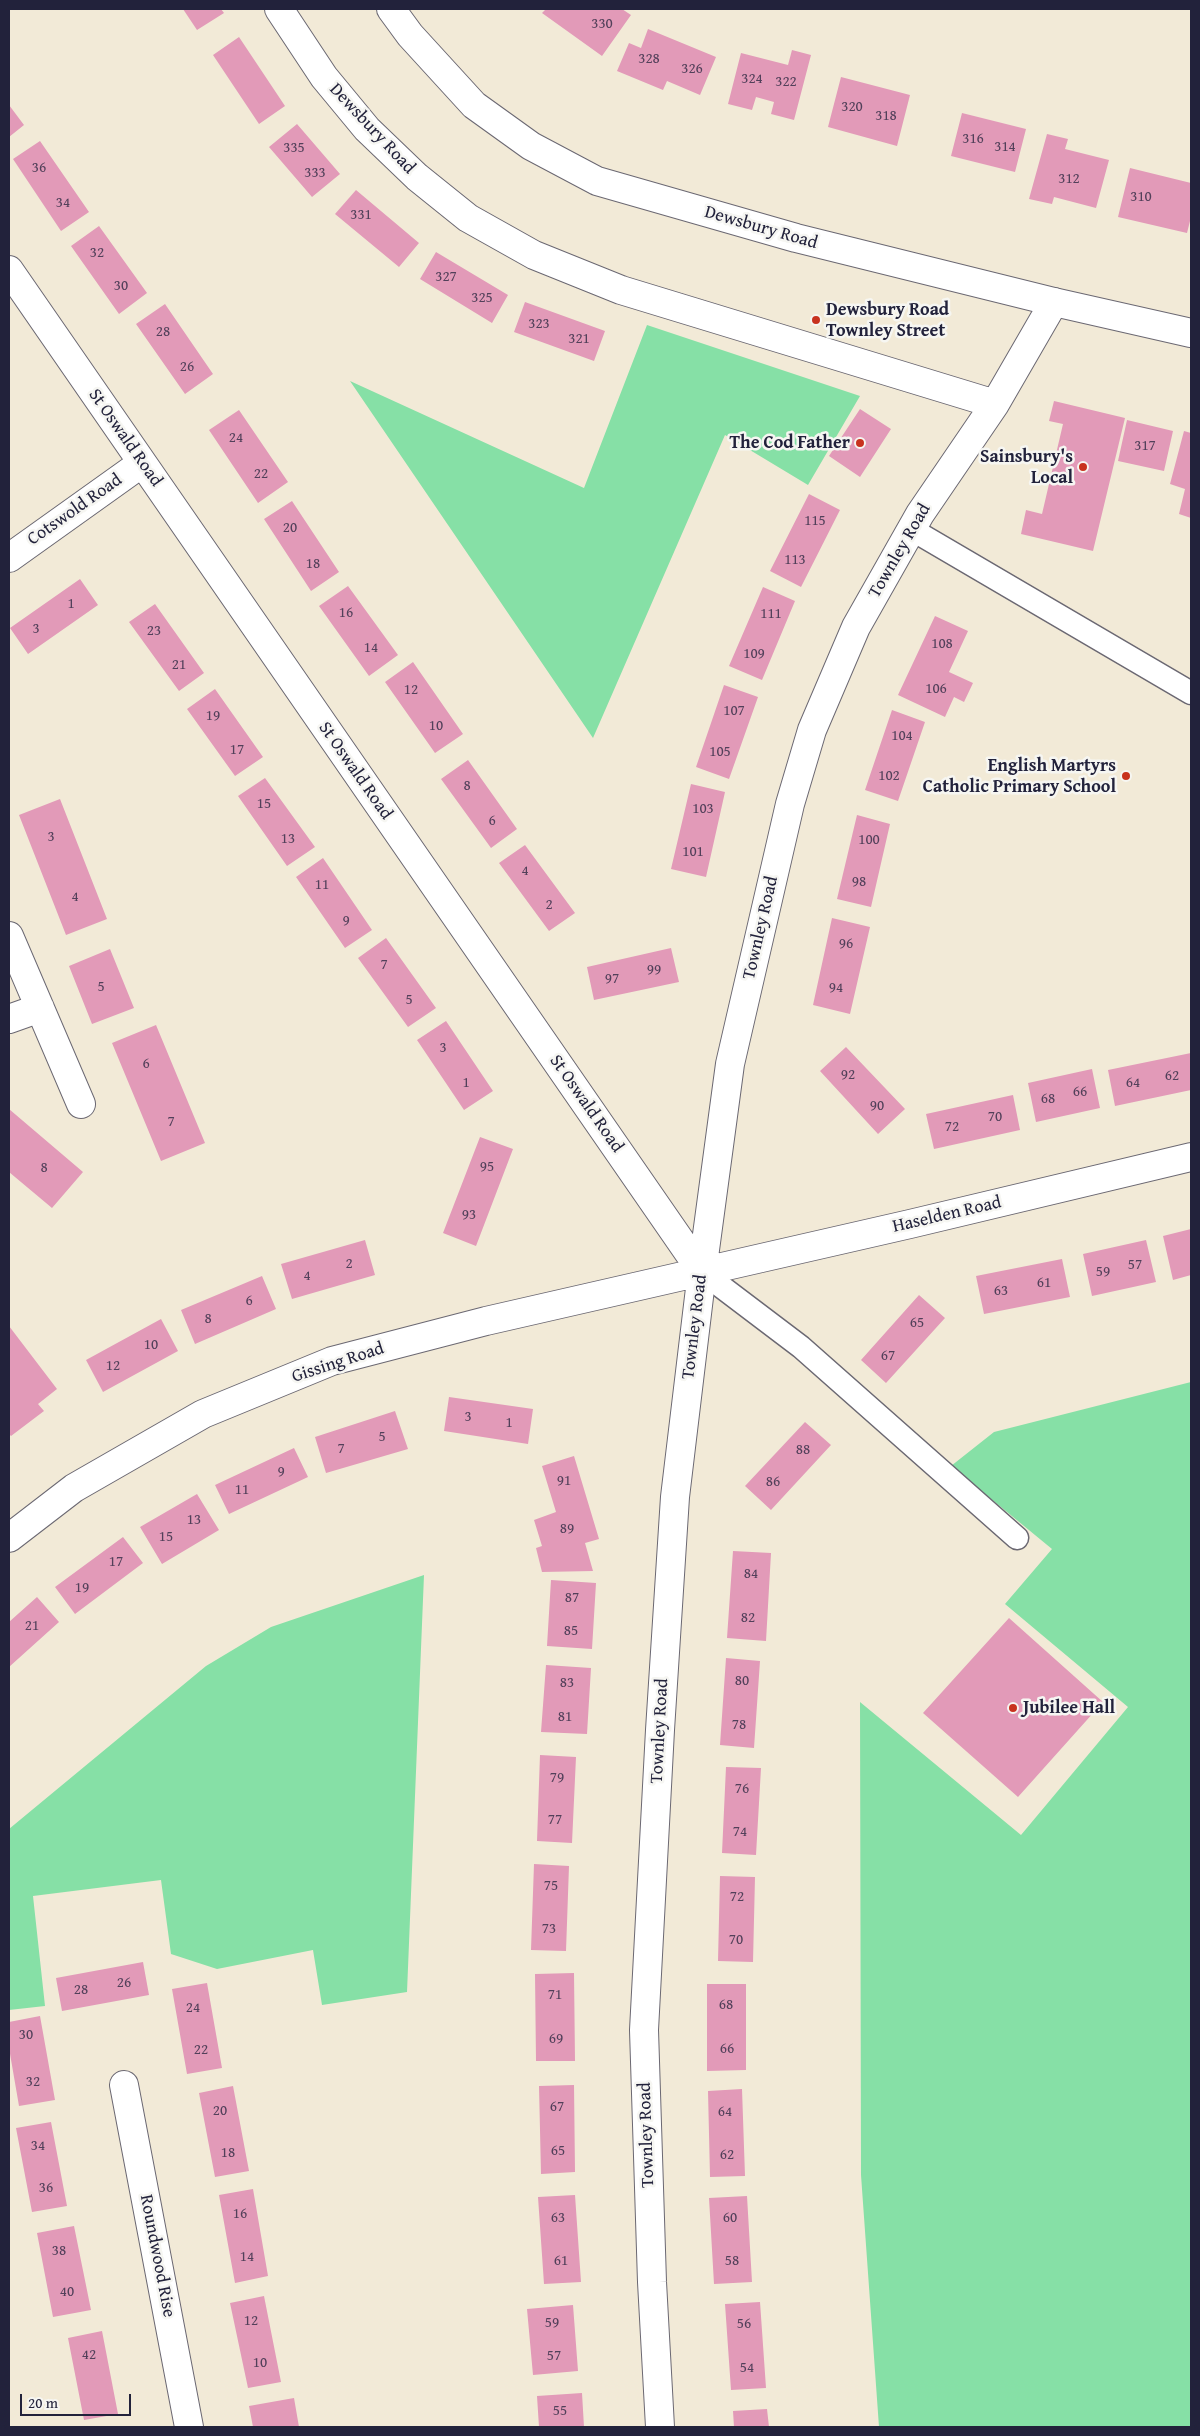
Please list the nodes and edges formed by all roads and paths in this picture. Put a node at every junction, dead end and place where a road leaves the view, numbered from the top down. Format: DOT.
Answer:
graph roads {
  1 [pos="279,9"];
  2 [pos="391,9"];
  3 [pos="9,270"];
  4 [pos="1054,302"];
  5 [pos="1191,333"];
  6 [pos="995,404"];
  7 [pos="142,463"];
  8 [pos="911,529"];
  9 [pos="9,558"];
  10 [pos="1191,693"];
  11 [pos="9,936"];
  12 [pos="40,1008"];
  13 [pos="9,1019"];
  14 [pos="81,1104"];
  15 [pos="1191,1157"];
  16 [pos="702,1272"];
  17 [pos="9,1538"];
  18 [pos="1017,1538"];
  19 [pos="124,2085"];
  20 [pos="189,2427"];
  21 [pos="660,2427"];
  1 -- 6 [label="main road, Dewsbury Road"];
  2 -- 4 [label="main road, Dewsbury Road"];
  3 -- 7 [label="main road, St Oswald Road"];
  4 -- 5 [label="main road, Dewsbury Road"];
  4 -- 6 [label="main road, Townley Road"];
  6 -- 8 [label="main road, Townley Road"];
  7 -- 9 [label="main road, Cotswold Road"];
  7 -- 16 [label="main road, St Oswald Road"];
  8 -- 10 [label="lane"];
  8 -- 16 [label="main road, Townley Road"];
  11 -- 12 [label="main road"];
  12 -- 13 [label="main road"];
  12 -- 14 [label="main road"];
  15 -- 16 [label="main road, Haselden Road"];
  16 -- 17 [label="main road, Gissing Road"];
  16 -- 18 [label="lane"];
  16 -- 21 [label="main road, Townley Road"];
  19 -- 20 [label="main road, Roundwood Rise"];
}
